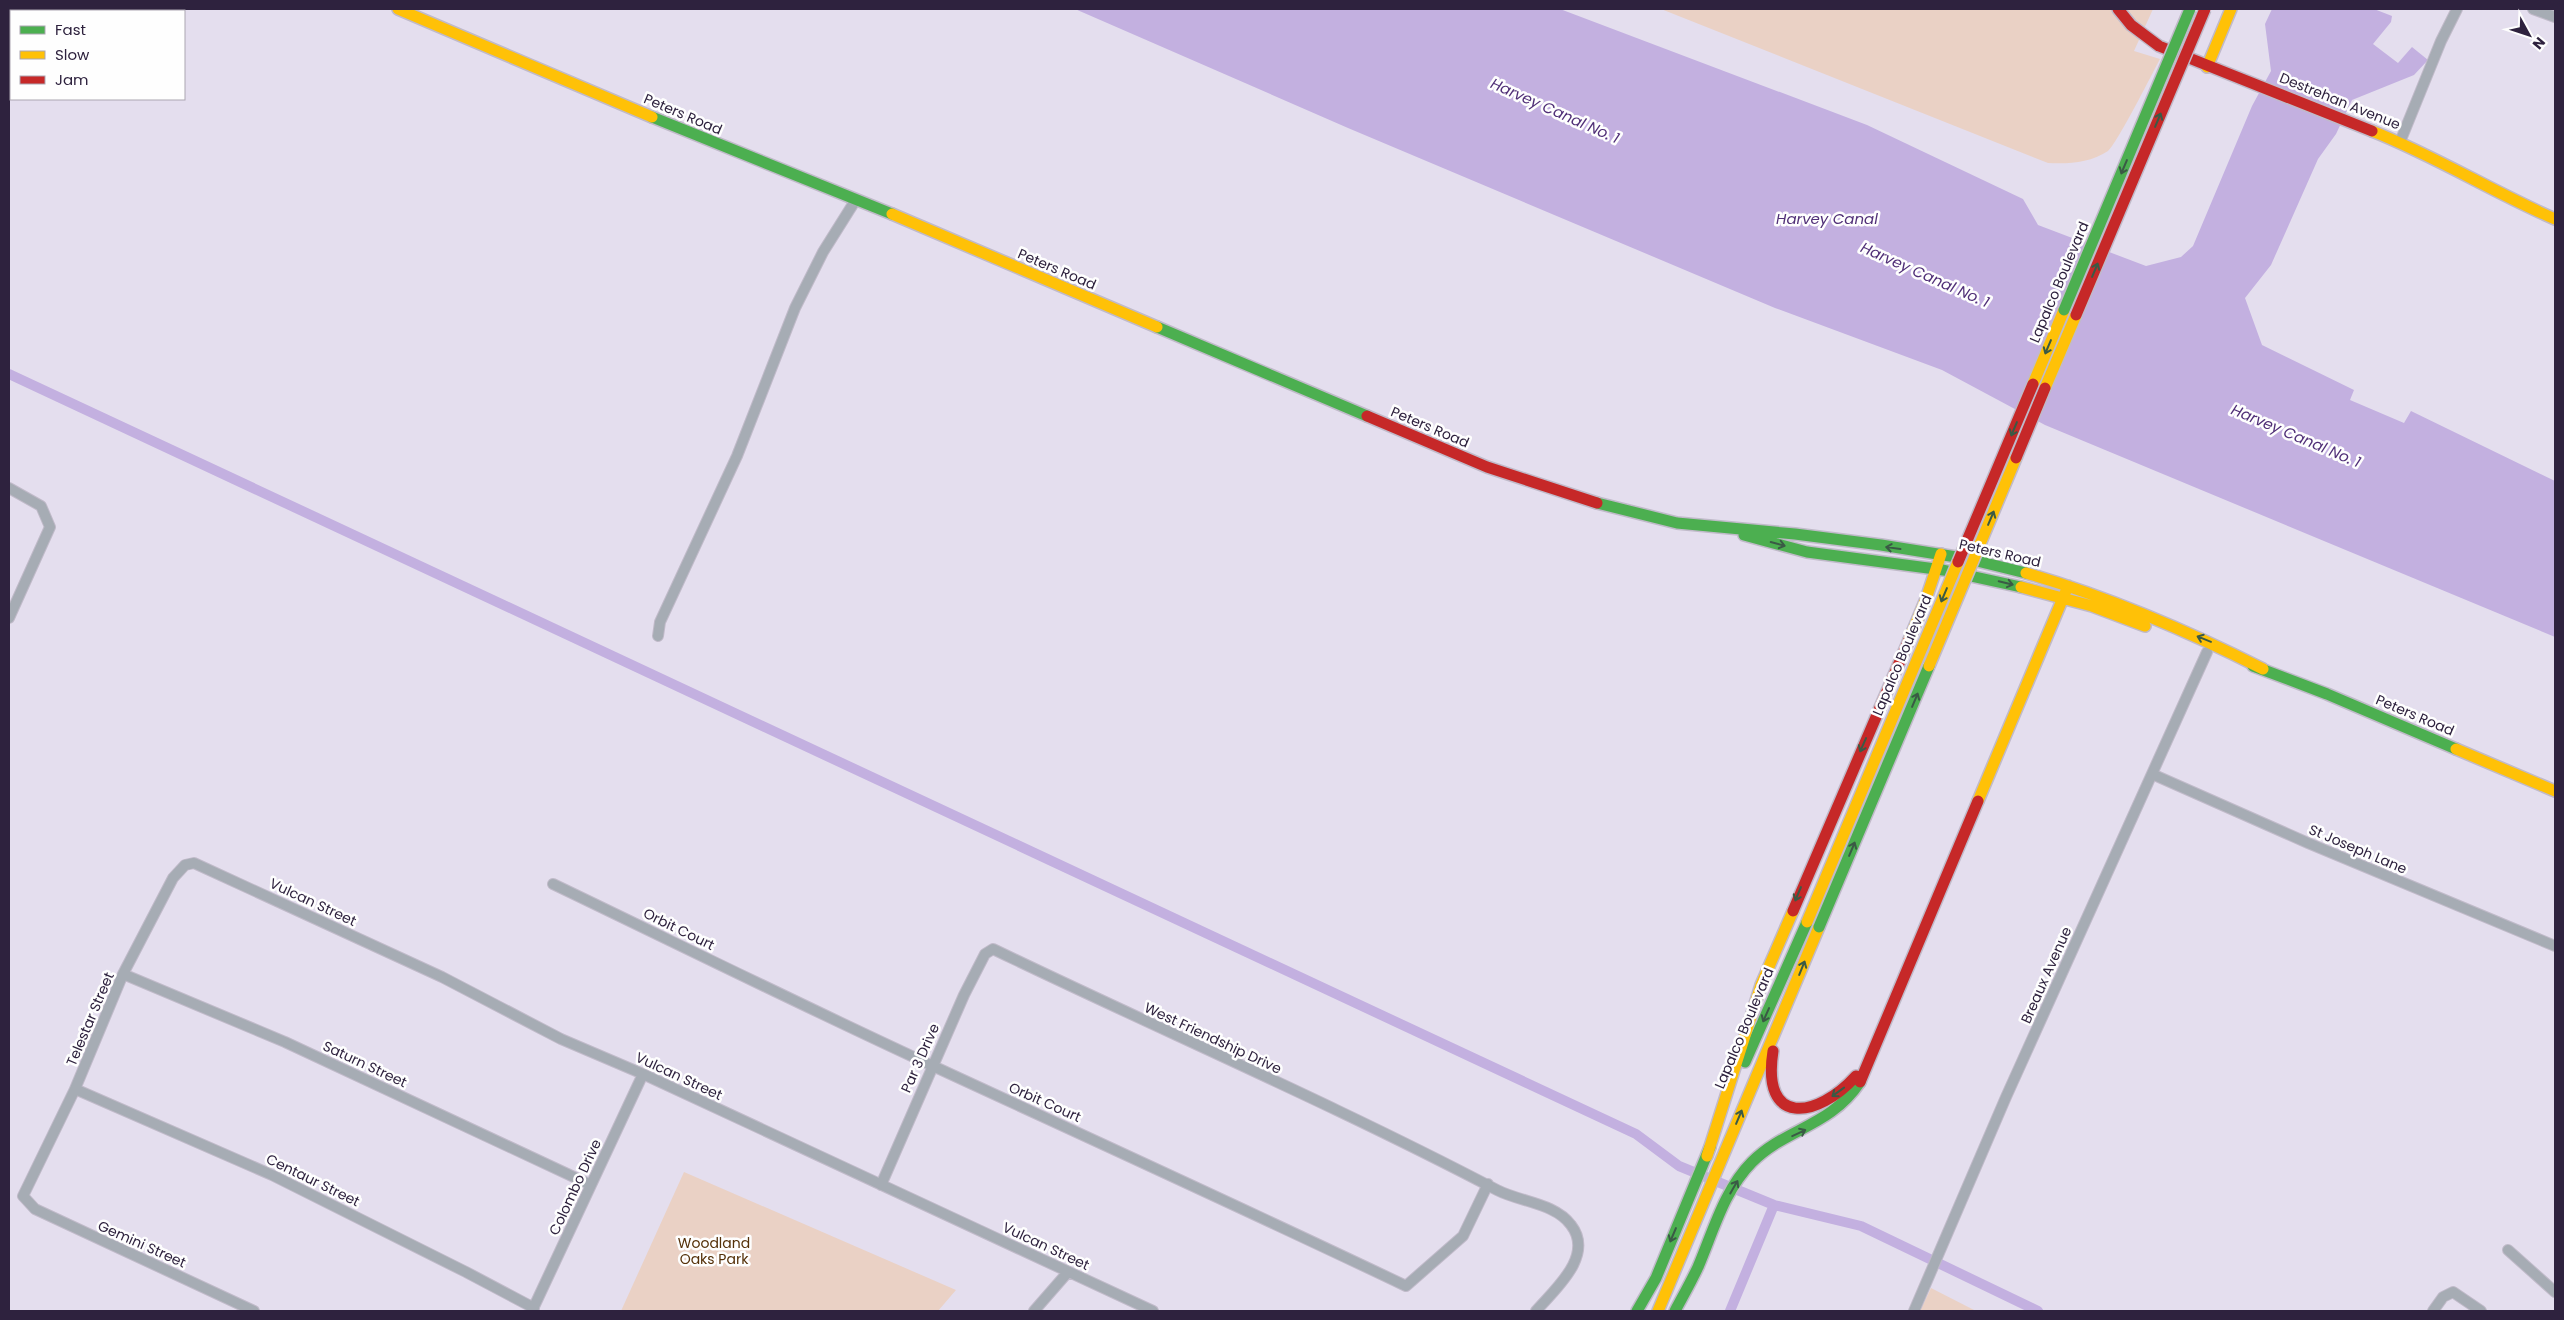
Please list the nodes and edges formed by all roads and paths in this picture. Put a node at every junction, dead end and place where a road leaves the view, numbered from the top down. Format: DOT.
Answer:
graph roads {
  1 [pos="398,9"];
  2 [pos="2118,9"];
  3 [pos="2190,9"];
  4 [pos="2205,9"];
  5 [pos="2231,9"];
  6 [pos="2457,9"];
  7 [pos="2533,9"];
  8 [pos="2555,17"];
  9 [pos="2208,66"];
  10 [pos="2400,142"];
  11 [pos="855,201"];
  12 [pos="2555,219"];
  13 [pos="9,488"];
  14 [pos="1714,527"];
  15 [pos="1941,554"];
  16 [pos="1937,569"];
  17 [pos="2068,586"];
  18 [pos="2063,598"];
  19 [pos="9,618"];
  20 [pos="658,636"];
  21 [pos="2207,652"];
  22 [pos="2263,669"];
  23 [pos="2152,774"];
  24 [pos="2555,791"];
  25 [pos="194,863"];
  26 [pos="553,884"];
  27 [pos="2555,946"];
  28 [pos="994,949"];
  29 [pos="123,974"];
  30 [pos="1776,1032"];
  31 [pos="1871,1056"];
  32 [pos="931,1066"];
  33 [pos="644,1074"];
  34 [pos="74,1089"];
  35 [pos="1707,1156"];
  36 [pos="1488,1184"];
  37 [pos="591,1185"];
  38 [pos="881,1185"];
  39 [pos="24,1196"];
  40 [pos="2508,1250"];
  41 [pos="1068,1272"];
  42 [pos="2555,1292"];
  43 [pos="533,1310"];
  44 [pos="254,1311"];
  45 [pos="1034,1311"];
  46 [pos="1154,1311"];
  47 [pos="1536,1311"];
  48 [pos="1637,1311"];
  49 [pos="1658,1311"];
  50 [pos="1675,1311"];
  51 [pos="1914,1311"];
  52 [pos="2433,1311"];
  53 [pos="2481,1311"];
  1 -- 11 [label="main road, Peters Road"];
  2 -- 9 [label="main road, Destrehan Avenue"];
  3 -- 35 [label="main road, Lapalco Boulevard, one-way, bridge"];
  30 -- 4 [label="main road, Lapalco Boulevard, one-way, bridge"];
  5 -- 9 [label="main road"];
  6 -- 10 [label="street"];
  7 -- 8 [label="street"];
  9 -- 10 [label="main road, Destrehan Avenue"];
  10 -- 12 [label="main road, Destrehan Avenue"];
  11 -- 14 [label="main road, Peters Road"];
  11 -- 20 [label="street"];
  13 -- 19 [label="street"];
  15 -- 14 [label="main road, Peters Road, one-way"];
  14 -- 16 [label="main road, Peters Road, one-way"];
  15 -- 16 [label="main road"];
  15 -- 17 [label="main road, Peters Road"];
  16 -- 18 [label="main road, Peters Road, one-way"];
  16 -- 35 [label="main road, one-way"];
  17 -- 18 [label="main road"];
  22 -- 17 [label="main road, Peters Road, one-way"];
  18 -- 21 [label="main road, Peters Road"];
  18 -- 31 [label="main road"];
  21 -- 22 [label="main road, Peters Road"];
  21 -- 23 [label="street, Breaux Avenue"];
  22 -- 24 [label="main road, Peters Road"];
  23 -- 27 [label="street, St Joseph Lane"];
  23 -- 51 [label="street, Breaux Avenue"];
  25 -- 29 [label="street, Telestar Street"];
  25 -- 33 [label="street, Vulcan Street"];
  26 -- 32 [label="street, Orbit Court"];
  28 -- 32 [label="street, Par 3 Drive"];
  28 -- 36 [label="street, West Friendship Drive"];
  29 -- 34 [label="street, Telestar Street"];
  29 -- 37 [label="street, Saturn Street"];
  31 -- 30 [label="main road, one-way"];
  49 -- 30 [label="main road, Lapalco Boulevard, one-way"];
  50 -- 31 [label="main road, one-way"];
  32 -- 36 [label="street, Orbit Court"];
  32 -- 38 [label="street, Par 3 Drive"];
  33 -- 37 [label="street, Colombo Drive"];
  33 -- 38 [label="street, Vulcan Street"];
  34 -- 39 [label="street, Telestar Street"];
  34 -- 43 [label="street, Centaur Street"];
  35 -- 48 [label="main road, Lapalco Boulevard, one-way"];
  36 -- 47 [label="street, West Friendship Drive"];
  37 -- 43 [label="street, Colombo Drive"];
  38 -- 41 [label="street, Vulcan Street"];
  39 -- 44 [label="street, Gemini Street"];
  40 -- 42 [label="street"];
  41 -- 45 [label="street"];
  41 -- 46 [label="street, Vulcan Street"];
  52 -- 53 [label="street"];
}
